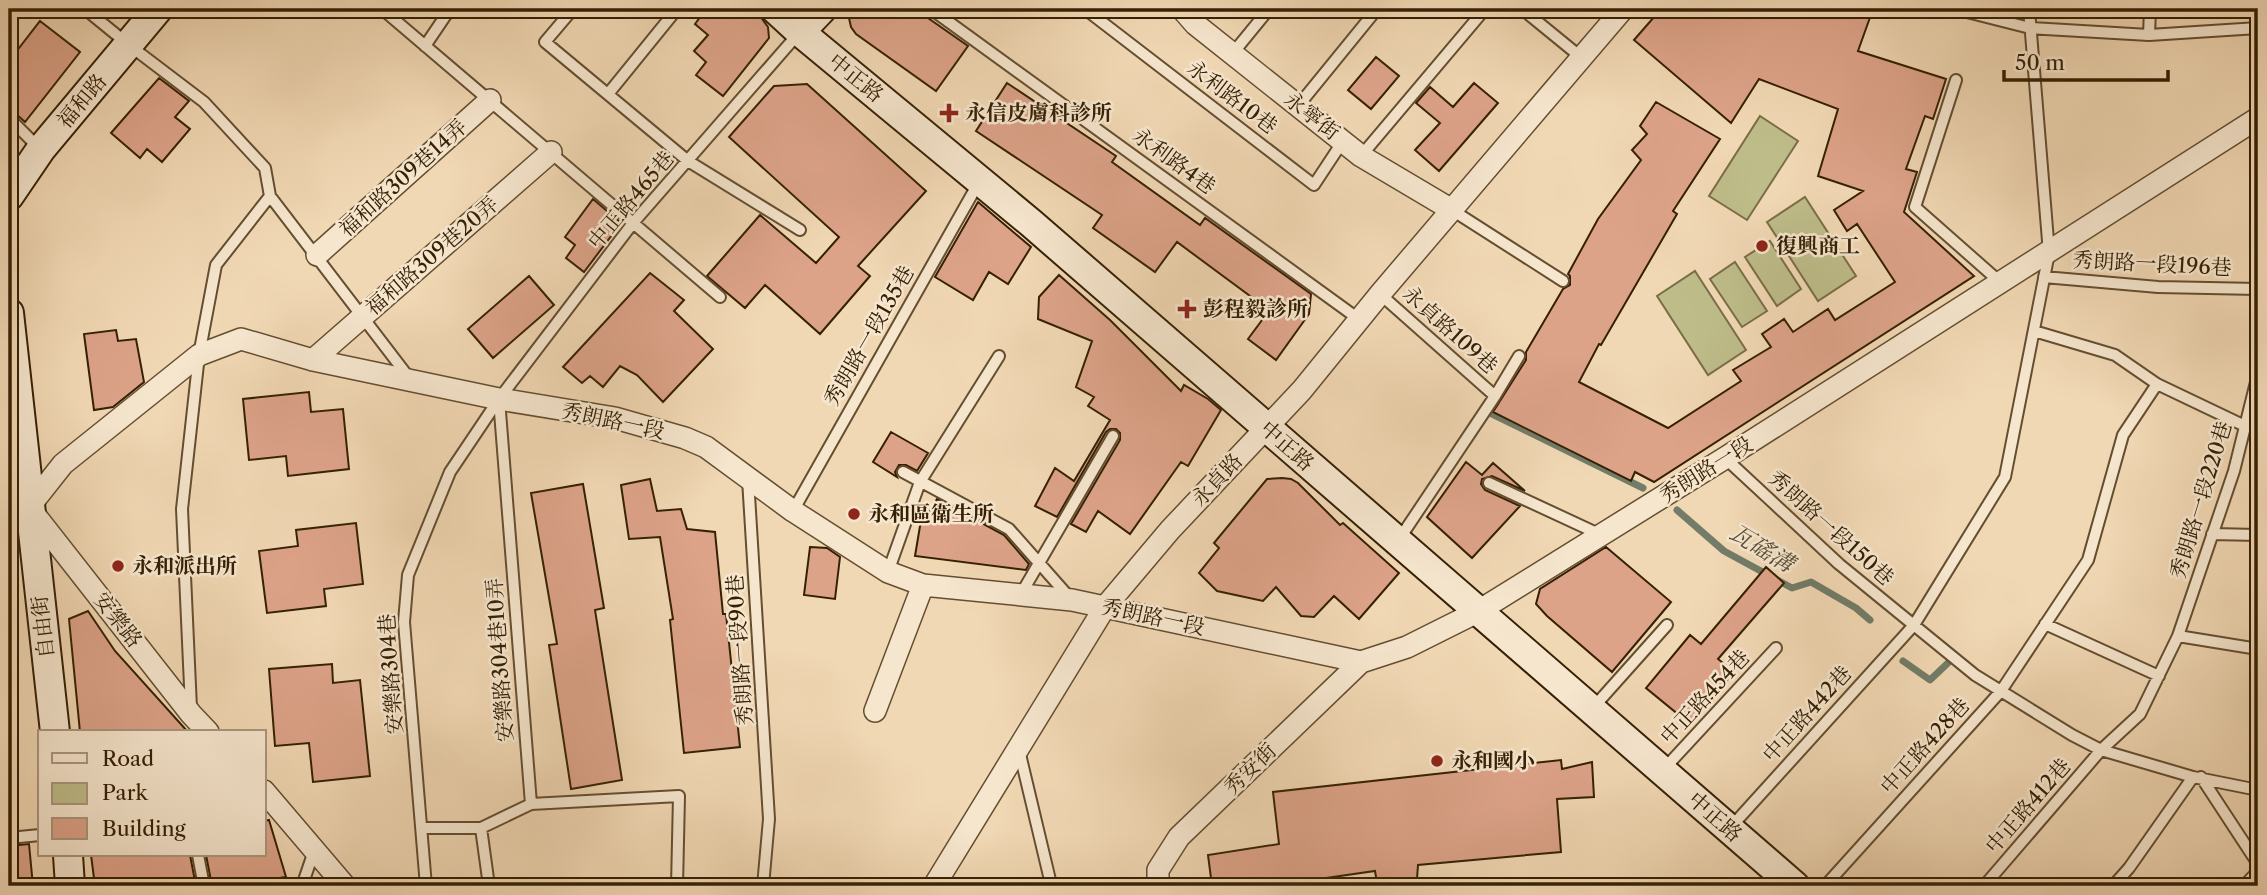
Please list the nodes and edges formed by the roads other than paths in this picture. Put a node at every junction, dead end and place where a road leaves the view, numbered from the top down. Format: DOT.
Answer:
graph roads {
  1 [pos="85,9"];
  2 [pos="158,9"];
  3 [pos="382,9"];
  4 [pos="450,9"];
  5 [pos="573,9"];
  6 [pos="677,9"];
  7 [pos="775,9"];
  8 [pos="822,9"];
  9 [pos="931,9"];
  10 [pos="1085,9"];
  11 [pos="1182,9"];
  12 [pos="1269,9"];
  13 [pos="1377,9"];
  14 [pos="1485,9"];
  15 [pos="1522,9"];
  16 [pos="1623,9"];
  17 [pos="1955,9"];
  18 [pos="2029,9"];
  19 [pos="2150,9"];
  20 [pos="2031,28"];
  21 [pos="2258,28"];
  22 [pos="800,32"];
  23 [pos="2149,35"];
  24 [pos="129,45"];
  25 [pos="425,46"];
  26 [pos="1233,53"];
  27 [pos="1582,58"];
  28 [pos="1956,80"];
  29 [pos="608,94"];
  30 [pos="490,100"];
  31 [pos="1298,106"];
  32 [pos="9,118"];
  33 [pos="2258,118"];
  34 [pos="1343,141"];
  35 [pos="41,149"];
  36 [pos="551,152"];
  37 [pos="1362,156"];
  38 [pos="688,162"];
  39 [pos="980,180"];
  40 [pos="9,196"];
  41 [pos="270,196"];
  42 [pos="1452,210"];
  43 [pos="633,223"];
  44 [pos="800,230"];
  45 [pos="2049,253"];
  46 [pos="317,255"];
  47 [pos="2044,278"];
  48 [pos="1563,281"];
  49 [pos="2000,282"];
  50 [pos="2258,289"];
  51 [pos="1380,294"];
  52 [pos="720,297"];
  53 [pos="9,313"];
  54 [pos="363,316"];
  55 [pos="1360,320"];
  56 [pos="2034,331"];
  57 [pos="199,355"];
  58 [pos="999,356"];
  59 [pos="1519,356"];
  60 [pos="313,360"];
  61 [pos="2258,374"];
  62 [pos="410,379"];
  63 [pos="2157,384"];
  64 [pos="1495,396"];
  65 [pos="499,399"];
  66 [pos="2245,426"];
  67 [pos="1266,428"];
  68 [pos="1113,436"];
  69 [pos="1725,458"];
  70 [pos="903,472"];
  71 [pos="748,479"];
  72 [pos="920,481"];
  73 [pos="1489,483"];
  74 [pos="19,508"];
  75 [pos="793,511"];
  76 [pos="2212,534"];
  77 [pos="1601,535"];
  78 [pos="2258,535"];
  79 [pos="1398,541"];
  80 [pos="1039,562"];
  81 [pos="888,572"];
  82 [pos="923,585"];
  83 [pos="1021,594"];
  84 [pos="1072,600"];
  85 [pos="1105,607"];
  86 [pos="1477,611"];
  87 [pos="2045,624"];
  88 [pos="1667,625"];
  89 [pos="1914,625"];
  90 [pos="2178,636"];
  91 [pos="1776,648"];
  92 [pos="2258,649"];
  93 [pos="1361,662"];
  94 [pos="2158,676"];
  95 [pos="2001,691"];
  96 [pos="1591,710"];
  97 [pos="875,711"];
  98 [pos="191,714"];
  99 [pos="55,730"];
  100 [pos="206,730"];
  101 [pos="1019,748"];
  102 [pos="2101,750"];
  103 [pos="1662,771"];
  104 [pos="2197,777"];
  105 [pos="2258,790"];
  106 [pos="267,797"];
  107 [pos="531,804"];
  108 [pos="422,828"];
  109 [pos="481,828"];
  110 [pos="1729,829"];
  111 [pos="38,835"];
  112 [pos="9,838"];
  113 [pos="314,851"];
  114 [pos="68,856"];
  115 [pos="198,856"];
  116 [pos="2258,864"];
  117 [pos="2258,871"];
  118 [pos="1050,880"];
  119 [pos="69,886"];
  120 [pos="204,886"];
  121 [pos="302,886"];
  122 [pos="345,886"];
  123 [pos="426,886"];
  124 [pos="489,886"];
  125 [pos="677,886"];
  126 [pos="763,886"];
  127 [pos="934,886"];
  128 [pos="1158,886"];
  129 [pos="1795,886"];
  130 [pos="1825,886"];
  131 [pos="1984,886"];
  132 [pos="2113,886"];
  133 [pos="2244,886"];
  1 -- 24 [label="lane"];
  2 -- 24 [label="street, 福和路"];
  3 -- 25 [label="lane"];
  4 -- 25 [label="lane"];
  5 -- 29 [label="lane"];
  6 -- 29 [label="lane"];
  7 -- 22 [label="street, 中正路"];
  8 -- 22 [label="street"];
  9 -- 55 [label="lane, 永利路4巷"];
  10 -- 34 [label="lane, 永利路10巷"];
  11 -- 26 [label="street, 永寧街"];
  12 -- 26 [label="lane"];
  13 -- 31 [label="lane"];
  14 -- 37 [label="lane"];
  15 -- 27 [label="lane"];
  16 -- 27 [label="street, 永貞路"];
  17 -- 20 [label="lane"];
  18 -- 20 [label="lane, 中正路442巷"];
  19 -- 23 [label="lane"];
  20 -- 23 [label="lane"];
  20 -- 45 [label="lane, 中正路442巷"];
  21 -- 23 [label="lane"];
  22 -- 38 [label="lane, 中正路465巷"];
  22 -- 39 [label="street, 中正路"];
  24 -- 35 [label="street, 福和路"];
  24 -- 41 [label="lane"];
  25 -- 30 [label="lane"];
  26 -- 31 [label="street, 永寧街"];
  27 -- 42 [label="street, 永貞路"];
  28 -- 49 [label="lane"];
  29 -- 38 [label="lane"];
  30 -- 36 [label="lane"];
  30 -- 46 [label="street, 福和路309巷14弄"];
  31 -- 34 [label="street, 永寧街"];
  32 -- 35 [label="lane"];
  33 -- 45 [label="street, 秀朗路一段"];
  34 -- 37 [label="street, 永寧街"];
  35 -- 40 [label="street, 福和路"];
  36 -- 43 [label="lane"];
  36 -- 54 [label="street, 福和路309巷20弄"];
  37 -- 42 [label="street, 永寧街"];
  38 -- 43 [label="lane, 中正路465巷"];
  38 -- 44 [label="lane"];
  39 -- 67 [label="street, 中正路"];
  39 -- 75 [label="lane, 秀朗路一段135巷"];
  41 -- 46 [label="lane"];
  41 -- 57 [label="lane"];
  42 -- 48 [label="lane"];
  42 -- 51 [label="street, 永貞路"];
  43 -- 52 [label="lane"];
  43 -- 65 [label="lane, 中正路465巷"];
  45 -- 47 [label="lane, 中正路442巷"];
  45 -- 49 [label="street, 秀朗路一段"];
  46 -- 54 [label="lane"];
  47 -- 50 [label="lane, 秀朗路一段196巷"];
  47 -- 56 [label="lane, 中正路442巷"];
  49 -- 69 [label="street, 秀朗路一段"];
  51 -- 55 [label="street, 永貞路"];
  51 -- 64 [label="lane, 永貞路109巷"];
  53 -- 74 [label="street, 自由街"];
  54 -- 60 [label="street, 福和路309巷20弄"];
  54 -- 62 [label="lane"];
  55 -- 67 [label="street, 永貞路"];
  56 -- 63 [label="lane"];
  56 -- 89 [label="lane, 中正路442巷"];
  57 -- 60 [label="street, 秀朗路一段"];
  57 -- 74 [label="street, 秀朗路一段"];
  57 -- 98 [label="lane"];
  58 -- 72 [label="lane"];
  59 -- 64 [label="lane"];
  60 -- 62 [label="street, 秀朗路一段"];
  61 -- 66 [label="lane, 秀朗路一段220巷"];
  62 -- 65 [label="street, 秀朗路一段"];
  63 -- 66 [label="lane"];
  63 -- 87 [label="lane, 中正路428巷"];
  64 -- 79 [label="lane"];
  65 -- 71 [label="street, 秀朗路一段"];
  65 -- 107 [label="lane, 安樂路304巷10弄"];
  65 -- 108 [label="lane, 安樂路304巷"];
  66 -- 76 [label="lane, 秀朗路一段220巷"];
  67 -- 79 [label="street, 中正路"];
  67 -- 85 [label="street, 永貞路"];
  68 -- 80 [label="lane"];
  69 -- 77 [label="street, 秀朗路一段"];
  69 -- 89 [label="lane, 秀朗路一段150巷"];
  70 -- 72 [label="lane"];
  71 -- 75 [label="street, 秀朗路一段"];
  71 -- 126 [label="lane, 秀朗路一段90巷"];
  72 -- 80 [label="lane"];
  72 -- 81 [label="lane"];
  73 -- 77 [label="lane"];
  74 -- 98 [label="street, 安樂路"];
  74 -- 99 [label="street, 自由街"];
  75 -- 81 [label="street, 秀朗路一段"];
  76 -- 78 [label="lane"];
  76 -- 90 [label="lane, 秀朗路一段220巷"];
  77 -- 86 [label="street, 秀朗路一段"];
  79 -- 86 [label="street, 中正路"];
  80 -- 83 [label="lane"];
  80 -- 84 [label="lane"];
  81 -- 82 [label="street, 秀朗路一段"];
  82 -- 83 [label="street, 秀朗路一段"];
  82 -- 97 [label="street"];
  83 -- 84 [label="street, 秀朗路一段"];
  84 -- 85 [label="street, 秀朗路一段"];
  85 -- 93 [label="street, 秀朗路一段"];
  85 -- 101 [label="street, 永貞路"];
  86 -- 93 [label="street, 秀朗路一段"];
  86 -- 96 [label="street, 中正路"];
  87 -- 94 [label="lane"];
  87 -- 95 [label="lane, 中正路428巷"];
  88 -- 96 [label="lane"];
  89 -- 95 [label="lane, 秀朗路一段150巷"];
  89 -- 110 [label="lane, 中正路442巷"];
  90 -- 92 [label="lane"];
  90 -- 94 [label="lane, 秀朗路一段220巷"];
  91 -- 103 [label="lane, 中正路454巷"];
  93 -- 128 [label="street, 秀安街"];
  94 -- 102 [label="lane, 中正路412巷"];
  95 -- 102 [label="lane, 秀朗路一段150巷"];
  95 -- 130 [label="lane, 中正路428巷"];
  96 -- 103 [label="street, 中正路"];
  98 -- 100 [label="street, 安樂路"];
  101 -- 118 [label="lane"];
  101 -- 127 [label="street, 永貞路"];
  102 -- 104 [label="lane, 秀朗路一段150巷"];
  102 -- 131 [label="lane, 中正路412巷"];
  103 -- 110 [label="street, 中正路"];
  104 -- 105 [label="lane, 秀朗路一段150巷"];
  104 -- 116 [label="lane"];
  104 -- 132 [label="lane"];
  106 -- 113 [label="street"];
  107 -- 109 [label="lane"];
  107 -- 125 [label="lane"];
  108 -- 109 [label="lane"];
  108 -- 123 [label="lane, 安樂路304巷"];
  109 -- 124 [label="lane"];
  110 -- 129 [label="street, 中正路"];
  111 -- 112 [label="lane"];
  113 -- 121 [label="lane"];
  113 -- 122 [label="street"];
  114 -- 119 [label="street"];
  115 -- 120 [label="lane"];
  117 -- 133 [label="lane"];
}
